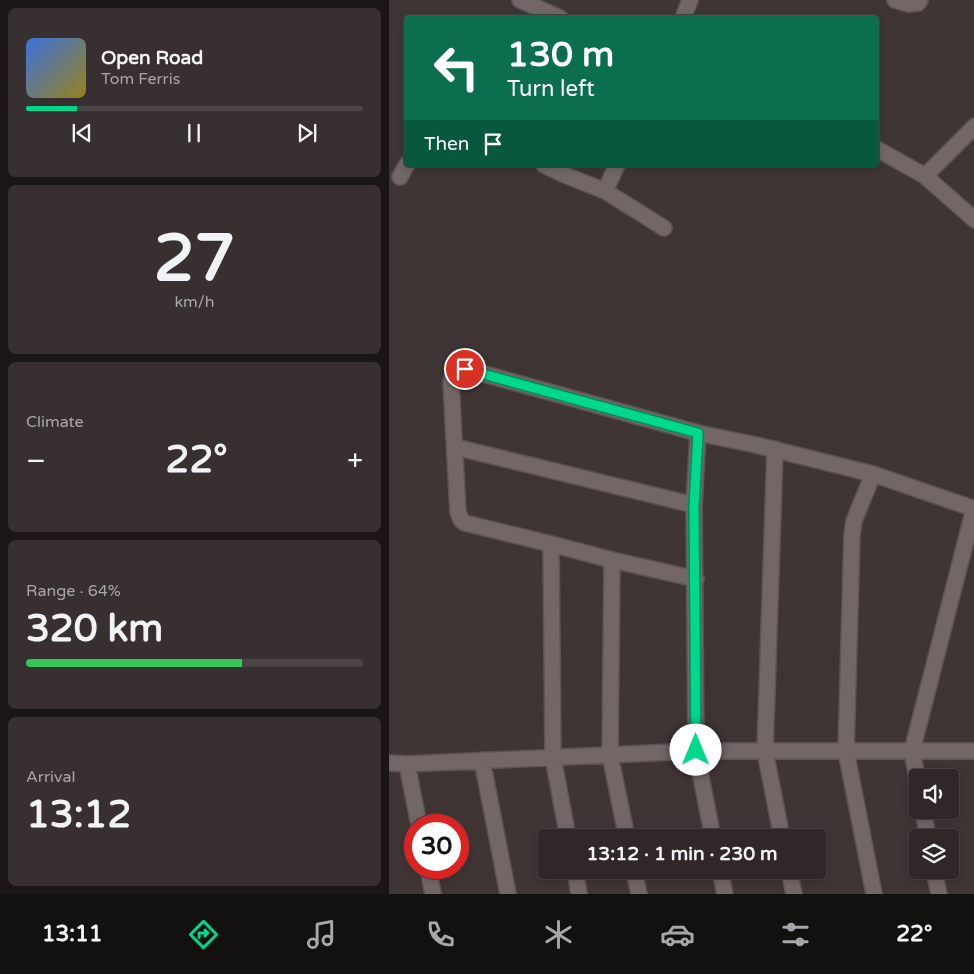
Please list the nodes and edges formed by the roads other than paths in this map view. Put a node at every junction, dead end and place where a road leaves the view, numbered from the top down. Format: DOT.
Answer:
graph roads {
  1 [pos="520,0"];
  2 [pos="690,0"];
  3 [pos="895,0"];
  4 [pos="921,0"];
  5 [pos="553,15"];
  6 [pos="684,15"];
  7 [pos="974,126"];
  8 [pos="879,150"];
  9 [pos="548,167"];
  10 [pos="616,167"];
  11 [pos="925,176"];
  12 [pos="605,191"];
  13 [pos="972,213"];
  14 [pos="664,228"];
  15 [pos="698,433"];
  16 [pos="455,447"];
  17 [pos="775,449"];
  18 [pos="873,474"];
  19 [pos="694,506"];
  20 [pos="974,509"];
  21 [pos="551,544"];
  22 [pos="612,560"];
  23 [pos="696,579"];
  24 [pos="696,750"];
  25 [pos="911,750"];
  26 [pos="765,751"];
  27 [pos="846,751"];
  28 [pos="974,751"];
  29 [pos="610,754"];
  30 [pos="553,757"];
  31 [pos="482,760"];
  32 [pos="389,763"];
  33 [pos="407,764"];
  34 [pos="915,769"];
  35 [pos="417,814"];
  36 [pos="566,829"];
  37 [pos="625,829"];
  38 [pos="711,829"];
  39 [pos="781,829"];
  40 [pos="430,879"];
  41 [pos="576,879"];
  42 [pos="636,879"];
  43 [pos="722,879"];
  44 [pos="791,879"];
  45 [pos="936,879"];
  46 [pos="433,894"];
  47 [pos="508,894"];
  48 [pos="579,894"];
  49 [pos="639,894"];
  50 [pos="725,894"];
  51 [pos="794,894"];
  52 [pos="874,894"];
  53 [pos="939,894"];
  1 -- 5 [label="street"];
  2 -- 6 [label="street"];
  3 -- 4 [label="street"];
  7 -- 11 [label="street"];
  8 -- 11 [label="street"];
  9 -- 12 [label="street"];
  10 -- 12 [label="street"];
  11 -- 13 [label="street"];
  12 -- 14 [label="street"];
  15 -- 16 [label="street"];
  15 -- 17 [label="street"];
  15 -- 19 [label="street"];
  16 -- 19 [label="street"];
  16 -- 21 [label="street"];
  17 -- 18 [label="street"];
  17 -- 26 [label="street"];
  18 -- 20 [label="street"];
  18 -- 27 [label="street"];
  19 -- 23 [label="street"];
  20 -- 25 [label="street"];
  21 -- 22 [label="street"];
  21 -- 30 [label="street"];
  22 -- 23 [label="street"];
  22 -- 29 [label="street"];
  23 -- 24 [label="street"];
  24 -- 26 [label="street"];
  24 -- 29 [label="street"];
  24 -- 38 [label="street"];
  25 -- 27 [label="street"];
  25 -- 28 [label="street"];
  25 -- 34 [label="street"];
  26 -- 27 [label="street"];
  26 -- 39 [label="street"];
  27 -- 52 [label="street"];
  29 -- 30 [label="street"];
  29 -- 37 [label="street"];
  30 -- 31 [label="street"];
  30 -- 36 [label="street"];
  31 -- 33 [label="street"];
  31 -- 47 [label="street"];
  32 -- 33 [label="street"];
  33 -- 35 [label="street"];
  40 -- 46 [label="street"];
  41 -- 48 [label="street"];
  42 -- 49 [label="street"];
  43 -- 50 [label="street"];
  44 -- 51 [label="street"];
  45 -- 53 [label="street"];
}
